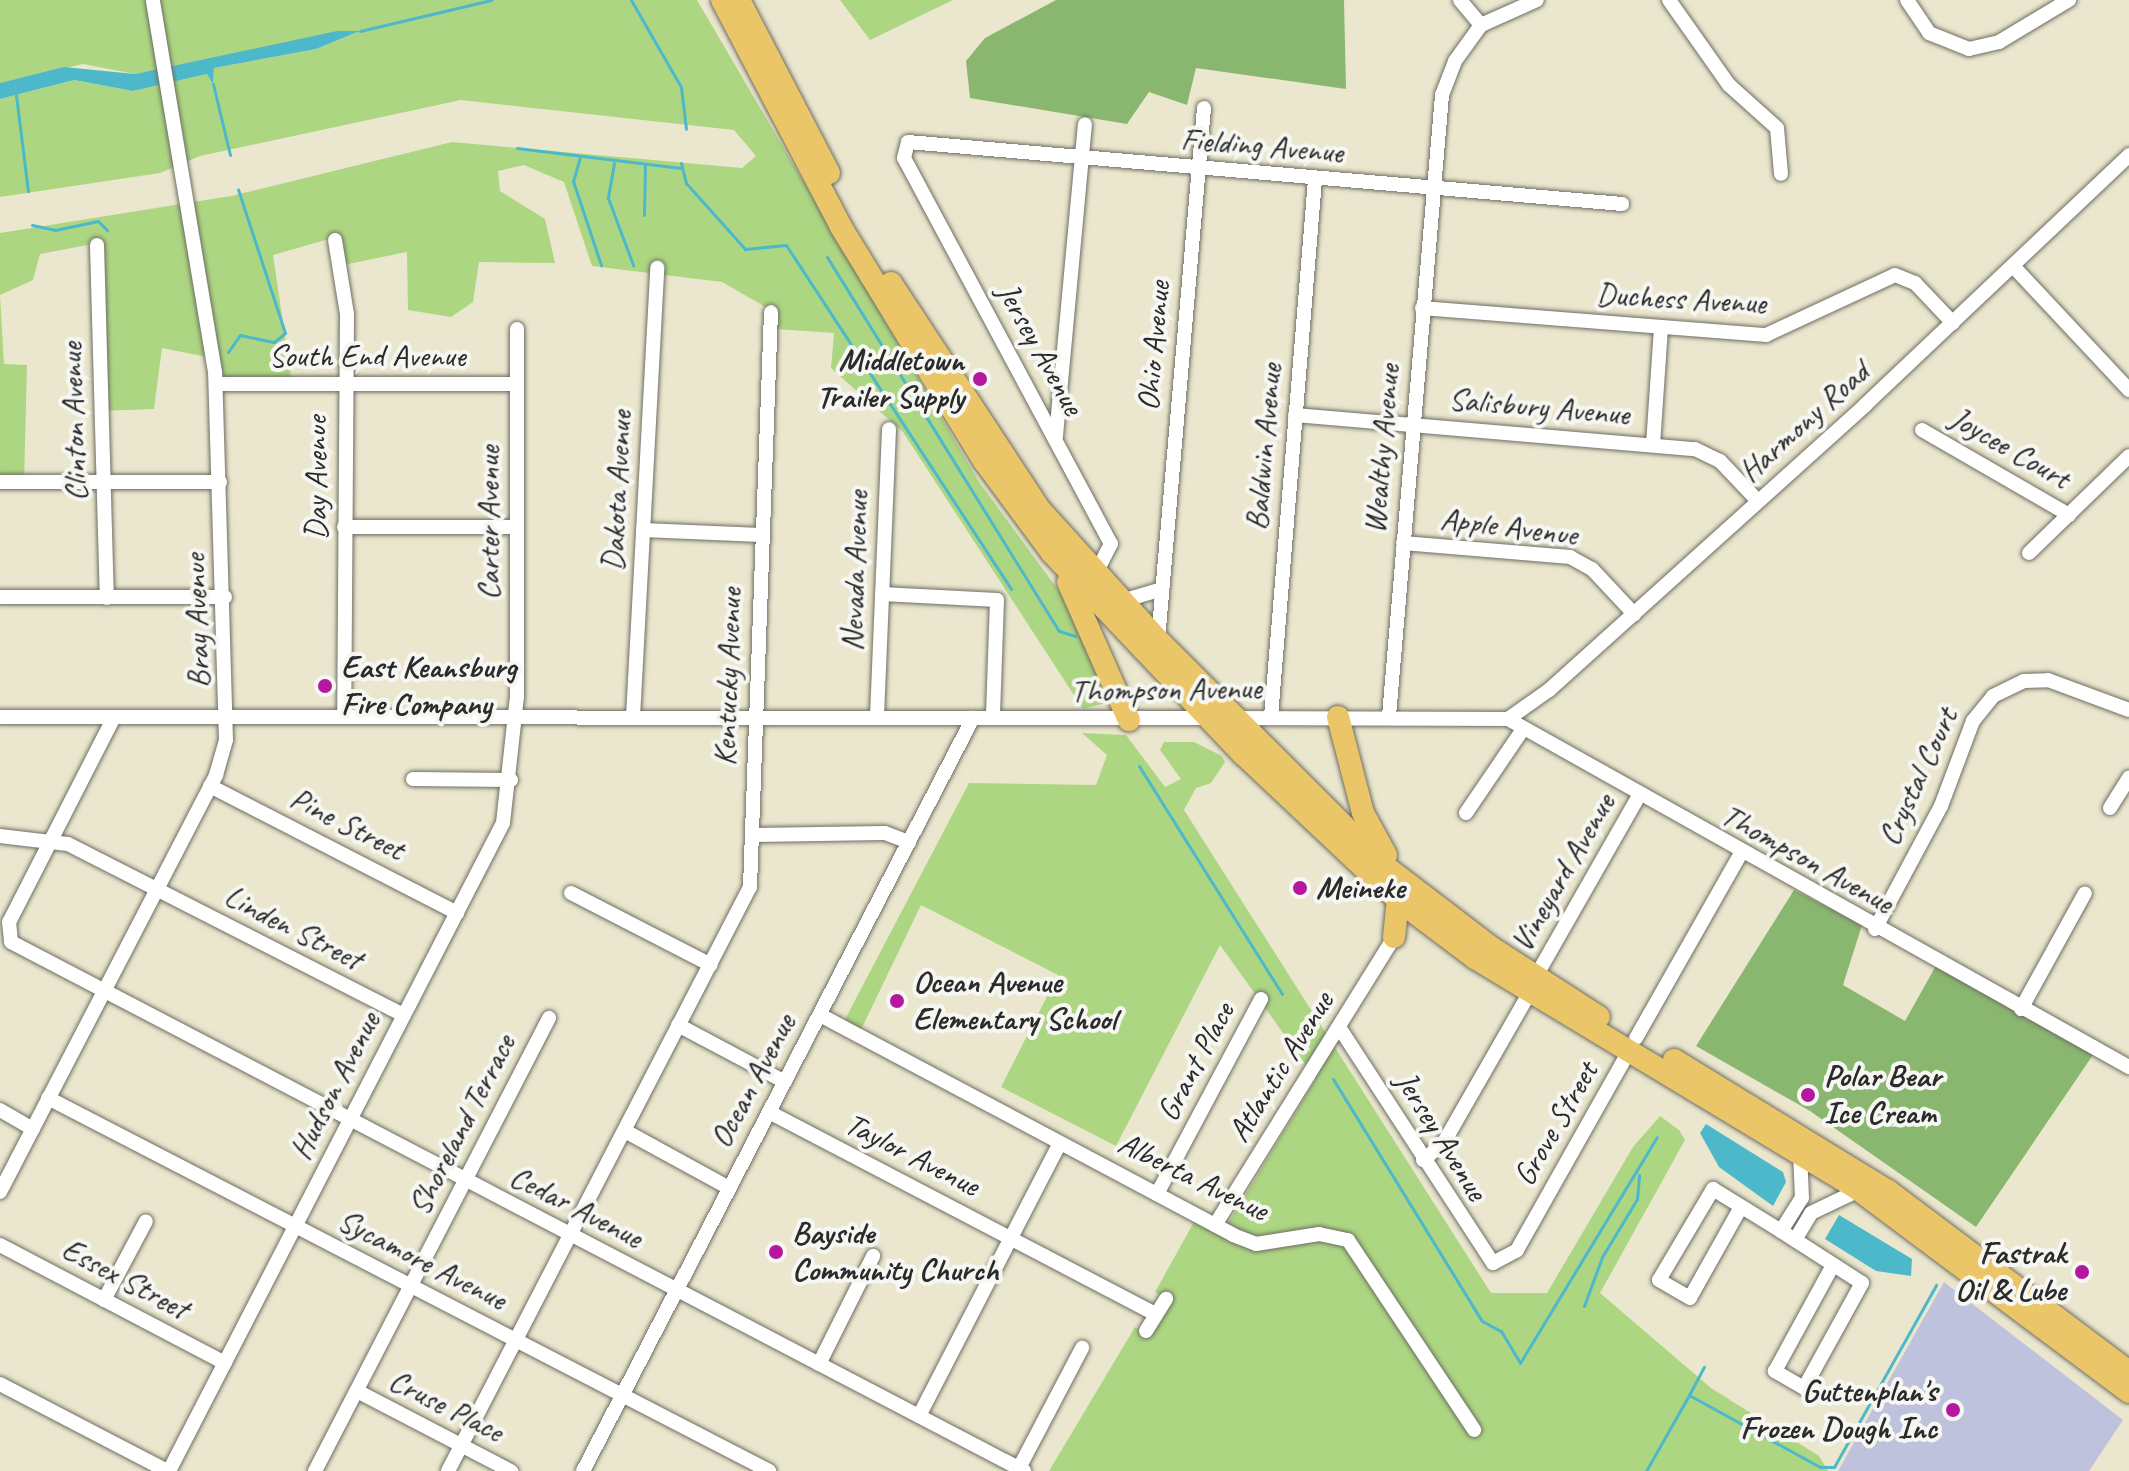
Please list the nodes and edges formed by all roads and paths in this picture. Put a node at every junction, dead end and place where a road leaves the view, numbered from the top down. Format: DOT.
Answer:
graph roads {
  1 [pos="153,0"];
  2 [pos="722,0"];
  3 [pos="739,0"];
  4 [pos="1460,0"];
  5 [pos="1537,0"];
  6 [pos="1669,0"];
  7 [pos="1907,0"];
  8 [pos="2069,0"];
  9 [pos="1481,25"];
  10 [pos="1204,108"];
  11 [pos="1085,124"];
  12 [pos="903,151"];
  13 [pos="1081,158"];
  14 [pos="2128,159"];
  15 [pos="1198,169"];
  16 [pos="1781,174"];
  17 [pos="1315,180"];
  18 [pos="1433,187"];
  19 [pos="1622,204"];
  20 [pos="335,240"];
  21 [pos="97,245"];
  22 [pos="2013,266"];
  23 [pos="657,268"];
  24 [pos="1422,308"];
  25 [pos="771,312"];
  26 [pos="1953,323"];
  27 [pos="1661,328"];
  28 [pos="517,329"];
  29 [pos="216,384"];
  30 [pos="344,384"];
  31 [pos="517,384"];
  32 [pos="2129,390"];
  33 [pos="1295,415"];
  34 [pos="1412,425"];
  35 [pos="889,429"];
  36 [pos="1922,430"];
  37 [pos="1056,437"];
  38 [pos="1653,445"];
  39 [pos="2129,456"];
  40 [pos="0,482"];
  41 [pos="104,482"];
  42 [pos="220,482"];
  43 [pos="1758,501"];
  44 [pos="2069,515"];
  45 [pos="344,527"];
  46 [pos="517,527"];
  47 [pos="643,530"];
  48 [pos="761,535"];
  49 [pos="1403,543"];
  50 [pos="1052,553"];
  51 [pos="2029,553"];
  52 [pos="1096,573"];
  53 [pos="1162,589"];
  54 [pos="882,594"];
  55 [pos="0,597"];
  56 [pos="225,597"];
  57 [pos="107,598"];
  58 [pos="1122,601"];
  59 [pos="1634,614"];
  60 [pos="1158,640"];
  61 [pos="2129,710"];
  62 [pos="877,716"];
  63 [pos="1389,716"];
  64 [pos="0,717"];
  65 [pos="344,717"];
  66 [pos="515,717"];
  67 [pos="633,717"];
  68 [pos="753,717"];
  69 [pos="993,717"];
  70 [pos="1271,717"];
  71 [pos="1338,717"];
  72 [pos="973,718"];
  73 [pos="1209,718"];
  74 [pos="1234,718"];
  75 [pos="1508,719"];
  76 [pos="227,720"];
  77 [pos="1129,720"];
  78 [pos="112,721"];
  79 [pos="1523,729"];
  80 [pos="2129,777"];
  81 [pos="413,779"];
  82 [pos="511,780"];
  83 [pos="210,786"];
  84 [pos="1639,796"];
  85 [pos="2110,808"];
  86 [pos="1466,813"];
  87 [pos="754,835"];
  88 [pos="0,836"];
  89 [pos="51,837"];
  90 [pos="909,842"];
  91 [pos="1740,855"];
  92 [pos="157,889"];
  93 [pos="571,893"];
  94 [pos="2085,893"];
  95 [pos="1406,895"];
  96 [pos="457,913"];
  97 [pos="1427,923"];
  98 [pos="1875,929"];
  99 [pos="1394,937"];
  100 [pos="711,965"];
  101 [pos="1532,986"];
  102 [pos="103,991"];
  103 [pos="1261,999"];
  104 [pos="2021,1009"];
  105 [pos="404,1015"];
  106 [pos="820,1015"];
  107 [pos="549,1018"];
  108 [pos="678,1025"];
  109 [pos="1339,1027"];
  110 [pos="1632,1044"];
  111 [pos="2129,1067"];
  112 [pos="785,1082"];
  113 [pos="48,1098"];
  114 [pos="0,1110"];
  115 [pos="769,1112"];
  116 [pos="349,1121"];
  117 [pos="33,1129"];
  118 [pos="625,1131"];
  119 [pos="1060,1143"];
  120 [pos="1800,1153"];
  121 [pos="1423,1160"];
  122 [pos="465,1182"];
  123 [pos="729,1188"];
  124 [pos="1859,1190"];
  125 [pos="0,1192"];
  126 [pos="1157,1194"];
  127 [pos="1741,1207"];
  128 [pos="146,1221"];
  129 [pos="1215,1225"];
  130 [pos="294,1227"];
  131 [pos="1781,1231"];
  132 [pos="570,1236"];
  133 [pos="1011,1238"];
  134 [pos="1795,1240"];
  135 [pos="0,1245"];
  136 [pos="873,1256"];
  137 [pos="1503,1262"];
  138 [pos="1833,1265"];
  139 [pos="410,1285"];
  140 [pos="677,1290"];
  141 [pos="1166,1299"];
  142 [pos="104,1300"];
  143 [pos="1156,1314"];
  144 [pos="1146,1331"];
  145 [pos="516,1340"];
  146 [pos="1082,1348"];
  147 [pos="225,1363"];
  148 [pos="819,1364"];
  149 [pos="2129,1372"];
  150 [pos="0,1384"];
  151 [pos="357,1391"];
  152 [pos="2129,1392"];
  153 [pos="622,1395"];
  154 [pos="919,1416"];
  155 [pos="1474,1430"];
  156 [pos="461,1445"];
  157 [pos="1022,1470"];
  158 [pos="168,1471"];
  159 [pos="315,1471"];
  160 [pos="448,1471"];
  161 [pos="511,1471"];
  162 [pos="583,1471"];
  163 [pos="769,1471"];
  1 -- 29 [label="street, Bray Avenue"];
  2 -- 50 [label="highway"];
  3 -- 52 [label="highway"];
  4 -- 9 [label="street"];
  5 -- 9 [label="street"];
  6 -- 16 [label="street"];
  7 -- 8 [label="street"];
  9 -- 18 [label="street, Wealthy Avenue"];
  10 -- 15 [label="street, Ohio Avenue"];
  11 -- 13 [label="street"];
  12 -- 13 [label="street, Fielding Avenue"];
  12 -- 37 [label="street, Jersey Avenue"];
  13 -- 15 [label="street, Fielding Avenue"];
  13 -- 37 [label="street"];
  14 -- 22 [label="street, Harmony Road"];
  15 -- 17 [label="street, Fielding Avenue"];
  15 -- 53 [label="street, Ohio Avenue"];
  17 -- 18 [label="street, Fielding Avenue"];
  17 -- 33 [label="street, Baldwin Avenue"];
  18 -- 19 [label="street, Fielding Avenue"];
  18 -- 24 [label="street, Wealthy Avenue"];
  20 -- 30 [label="street, Day Avenue"];
  21 -- 41 [label="street, Clinton Avenue"];
  22 -- 26 [label="street, Harmony Road"];
  22 -- 32 [label="street"];
  23 -- 47 [label="street, Dakota Avenue"];
  24 -- 27 [label="street, Duchess Avenue"];
  24 -- 34 [label="street, Wealthy Avenue"];
  25 -- 48 [label="street, Kentucky Avenue"];
  26 -- 27 [label="street, Duchess Avenue"];
  26 -- 43 [label="street, Harmony Road"];
  27 -- 38 [label="street"];
  28 -- 31 [label="street, Carter Avenue"];
  29 -- 30 [label="street, South End Avenue"];
  29 -- 42 [label="street, Bray Avenue"];
  30 -- 31 [label="street, South End Avenue"];
  30 -- 45 [label="street, Day Avenue"];
  31 -- 46 [label="street, Carter Avenue"];
  33 -- 34 [label="street, Salisbury Avenue"];
  33 -- 70 [label="street, Baldwin Avenue"];
  34 -- 38 [label="street, Salisbury Avenue"];
  34 -- 49 [label="street, Wealthy Avenue"];
  35 -- 54 [label="street, Nevada Avenue"];
  36 -- 44 [label="street, Joycee Court"];
  37 -- 52 [label="street, Jersey Avenue"];
  38 -- 43 [label="street, Salisbury Avenue"];
  39 -- 44 [label="street"];
  40 -- 41 [label="street"];
  41 -- 42 [label="street"];
  41 -- 57 [label="street, Clinton Avenue"];
  42 -- 56 [label="street, Bray Avenue"];
  43 -- 59 [label="street, Harmony Road"];
  44 -- 51 [label="street"];
  45 -- 46 [label="street"];
  45 -- 65 [label="street, Day Avenue"];
  46 -- 66 [label="street, Carter Avenue"];
  47 -- 48 [label="street"];
  47 -- 67 [label="street, Dakota Avenue"];
  48 -- 68 [label="street, Kentucky Avenue"];
  49 -- 59 [label="street, Apple Avenue"];
  49 -- 63 [label="street, Wealthy Avenue"];
  50 -- 73 [label="highway"];
  50 -- 77 [label="highway"];
  52 -- 58 [label="highway"];
  53 -- 58 [label="street"];
  53 -- 60 [label="street, Ohio Avenue"];
  54 -- 62 [label="street, Nevada Avenue"];
  54 -- 69 [label="street"];
  55 -- 57 [label="street"];
  56 -- 57 [label="street"];
  56 -- 76 [label="street, Bray Avenue"];
  58 -- 60 [label="highway"];
  59 -- 75 [label="street, Harmony Road"];
  60 -- 74 [label="highway"];
  61 -- 98 [label="street, Crystal Court"];
  62 -- 68 [label="street, Thompson Avenue"];
  62 -- 72 [label="street, Thompson Avenue"];
  63 -- 71 [label="street, Thompson Avenue"];
  63 -- 75 [label="street, Thompson Avenue"];
  64 -- 78 [label="street, Thompson Avenue"];
  65 -- 66 [label="street, Thompson Avenue"];
  65 -- 76 [label="street, Thompson Avenue"];
  66 -- 67 [label="street, Thompson Avenue"];
  66 -- 82 [label="street, Hudson Avenue"];
  67 -- 68 [label="street, Thompson Avenue"];
  68 -- 87 [label="street, Kentucky Avenue"];
  69 -- 72 [label="street, Thompson Avenue"];
  69 -- 77 [label="street, Thompson Avenue"];
  70 -- 71 [label="street, Thompson Avenue"];
  70 -- 74 [label="street, Thompson Avenue"];
  71 -- 95 [label="highway"];
  72 -- 90 [label="street, Ocean Avenue"];
  73 -- 74 [label="street, Thompson Avenue"];
  73 -- 77 [label="street, Thompson Avenue"];
  73 -- 95 [label="highway"];
  74 -- 95 [label="highway"];
  75 -- 79 [label="street, Thompson Avenue"];
  76 -- 78 [label="street, Thompson Avenue"];
  76 -- 83 [label="street, Bray Avenue"];
  78 -- 89 [label="street"];
  79 -- 84 [label="street, Thompson Avenue"];
  79 -- 86 [label="street"];
  80 -- 85 [label="street"];
  81 -- 82 [label="street"];
  82 -- 96 [label="street, Hudson Avenue"];
  83 -- 92 [label="street, Bray Avenue"];
  83 -- 96 [label="street, Pine Street"];
  84 -- 91 [label="street, Thompson Avenue"];
  84 -- 101 [label="street, Vineyard Avenue"];
  87 -- 90 [label="street"];
  87 -- 100 [label="street, Kentucky Avenue"];
  88 -- 89 [label="street"];
  89 -- 92 [label="street, Linden Street"];
  89 -- 102 [label="street, Cedar Avenue"];
  90 -- 106 [label="street, Ocean Avenue"];
  91 -- 98 [label="street, Thompson Avenue"];
  91 -- 110 [label="street, Grove Street"];
  92 -- 102 [label="street, Bray Avenue"];
  92 -- 105 [label="street, Linden Street"];
  93 -- 100 [label="street"];
  94 -- 104 [label="street"];
  95 -- 97 [label="highway"];
  95 -- 99 [label="highway"];
  95 -- 101 [label="highway"];
  96 -- 105 [label="street, Hudson Avenue"];
  97 -- 99 [label="highway"];
  97 -- 101 [label="highway"];
  98 -- 104 [label="street, Thompson Avenue"];
  99 -- 109 [label="street, Atlantic Avenue"];
  100 -- 108 [label="street, Kentucky Avenue"];
  101 -- 110 [label="highway"];
  101 -- 121 [label="street, Vineyard Avenue"];
  102 -- 113 [label="street, Bray Avenue"];
  102 -- 116 [label="street, Cedar Avenue"];
  103 -- 126 [label="street, Grant Place"];
  104 -- 111 [label="street, Thompson Avenue"];
  105 -- 116 [label="street, Hudson Avenue"];
  106 -- 112 [label="street, Ocean Avenue"];
  106 -- 119 [label="street, Alberta Avenue"];
  107 -- 122 [label="street, Shoreland Terrace"];
  108 -- 112 [label="street"];
  108 -- 118 [label="street, Kentucky Avenue"];
  109 -- 121 [label="street, Jersey Avenue"];
  109 -- 129 [label="street, Atlantic Avenue"];
  110 -- 120 [label="highway"];
  110 -- 137 [label="street, Grove Street"];
  110 -- 149 [label="highway"];
  112 -- 115 [label="street, Ocean Avenue"];
  113 -- 117 [label="street, Bray Avenue"];
  113 -- 130 [label="street, Sycamore Avenue"];
  114 -- 117 [label="street"];
  115 -- 123 [label="street, Ocean Avenue"];
  115 -- 133 [label="street, Taylor Avenue"];
  116 -- 122 [label="street, Cedar Avenue"];
  116 -- 130 [label="street, Hudson Avenue"];
  117 -- 125 [label="street, Bray Avenue"];
  118 -- 123 [label="street"];
  118 -- 132 [label="street, Kentucky Avenue"];
  119 -- 126 [label="street, Alberta Avenue"];
  119 -- 133 [label="street"];
  120 -- 124 [label="highway"];
  120 -- 131 [label="street"];
  121 -- 137 [label="street, Jersey Avenue"];
  122 -- 132 [label="street, Cedar Avenue"];
  122 -- 139 [label="street, Shoreland Terrace"];
  123 -- 140 [label="street, Ocean Avenue"];
  124 -- 134 [label="street"];
  124 -- 152 [label="highway"];
  126 -- 129 [label="street, Alberta Avenue"];
  127 -- 127 [label="street"];
  127 -- 131 [label="street"];
  128 -- 142 [label="street"];
  129 -- 155 [label="street, Alberta Avenue"];
  130 -- 139 [label="street, Sycamore Avenue"];
  130 -- 147 [label="street, Hudson Avenue"];
  131 -- 134 [label="street"];
  132 -- 140 [label="street, Cedar Avenue"];
  132 -- 145 [label="street, Kentucky Avenue"];
  133 -- 143 [label="street, Taylor Avenue"];
  133 -- 154 [label="street"];
  134 -- 138 [label="street"];
  135 -- 142 [label="street, Essex Street"];
  136 -- 148 [label="street"];
  138 -- 138 [label="street"];
  139 -- 145 [label="street, Sycamore Avenue"];
  139 -- 151 [label="street, Shoreland Terrace"];
  140 -- 148 [label="street, Cedar Avenue"];
  140 -- 153 [label="street, Ocean Avenue"];
  141 -- 143 [label="street"];
  142 -- 147 [label="street, Essex Street"];
  143 -- 144 [label="street"];
  145 -- 153 [label="street, Sycamore Avenue"];
  145 -- 156 [label="street, Kentucky Avenue"];
  146 -- 157 [label="street"];
  147 -- 158 [label="street, Hudson Avenue"];
  148 -- 154 [label="street, Cedar Avenue"];
  150 -- 158 [label="street"];
  151 -- 156 [label="street, Cruse Place"];
  151 -- 159 [label="street, Shoreland Terrace"];
  153 -- 162 [label="street, Ocean Avenue"];
  153 -- 163 [label="street, Sycamore Avenue"];
  154 -- 157 [label="street, Cedar Avenue"];
  156 -- 160 [label="street, Kentucky Avenue"];
  156 -- 161 [label="street, Cruse Place"];
}
